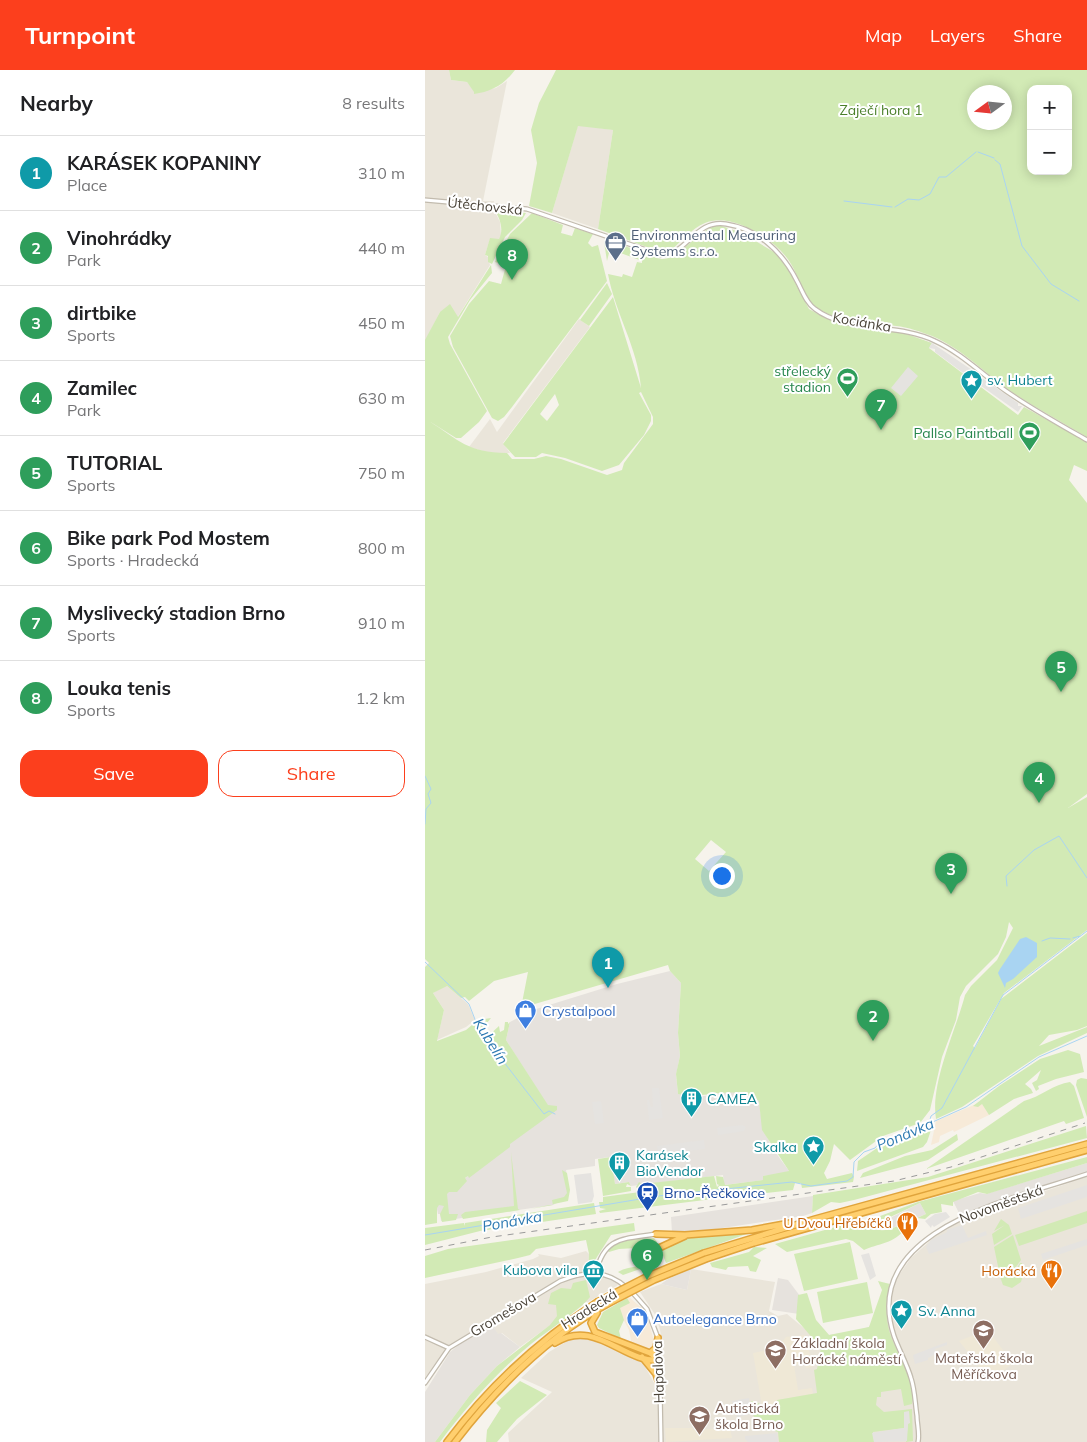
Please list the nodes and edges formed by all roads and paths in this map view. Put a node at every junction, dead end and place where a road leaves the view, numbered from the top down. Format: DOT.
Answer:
graph roads {
  1 [pos="425,200"];
  2 [pos="601,233"];
  3 [pos="1087,440"];
  4 [pos="1087,1144"];
  5 [pos="1087,1150"];
  6 [pos="1087,1174"];
  7 [pos="875,1206"];
  8 [pos="857,1211"];
  9 [pos="815,1219"];
  10 [pos="656,1234"];
  11 [pos="685,1235"];
  12 [pos="659,1248"];
  13 [pos="596,1273"];
  14 [pos="600,1307"];
  15 [pos="425,1337"];
  16 [pos="658,1338"];
  17 [pos="449,1348"];
  18 [pos="539,1352"];
  19 [pos="649,1353"];
  20 [pos="642,1357"];
  21 [pos="660,1360"];
  22 [pos="425,1383"];
  23 [pos="660,1387"];
  24 [pos="918,1441"];
  25 [pos="447,1442"];
  26 [pos="455,1442"];
  27 [pos="661,1442"];
  1 -- 2 [label="street, Útěchovská"];
  2 -- 3 [label="street, Kociánka"];
  4 -- 7 [label="highway"];
  5 -- 7 [label="highway"];
  6 -- 24 [label="street, Novoměstská"];
  7 -- 8 [label="highway"];
  8 -- 9 [label="highway, Hradecká"];
  8 -- 14 [label="highway, Hradecká, bridge"];
  9 -- 11 [label="highway"];
  9 -- 14 [label="highway, Hradecká, bridge"];
  10 -- 11 [label="highway"];
  10 -- 13 [label="street"];
  11 -- 12 [label="highway"];
  13 -- 16 [label="street, Hapalova"];
  13 -- 17 [label="street, Gromešova"];
  14 -- 18 [label="highway, Hradecká"];
  14 -- 19 [label="highway"];
  14 -- 25 [label="highway, Hradecká"];
  15 -- 17 [label="street"];
  16 -- 19 [label="highway"];
  16 -- 21 [label="street, Hapalova"];
  17 -- 22 [label="street"];
  18 -- 20 [label="highway"];
  18 -- 26 [label="highway, Hradecká"];
  19 -- 21 [label="highway"];
  20 -- 21 [label="highway"];
  20 -- 23 [label="highway"];
  21 -- 23 [label="street, Hapalova"];
  23 -- 27 [label="street, Hapalova"];
}
